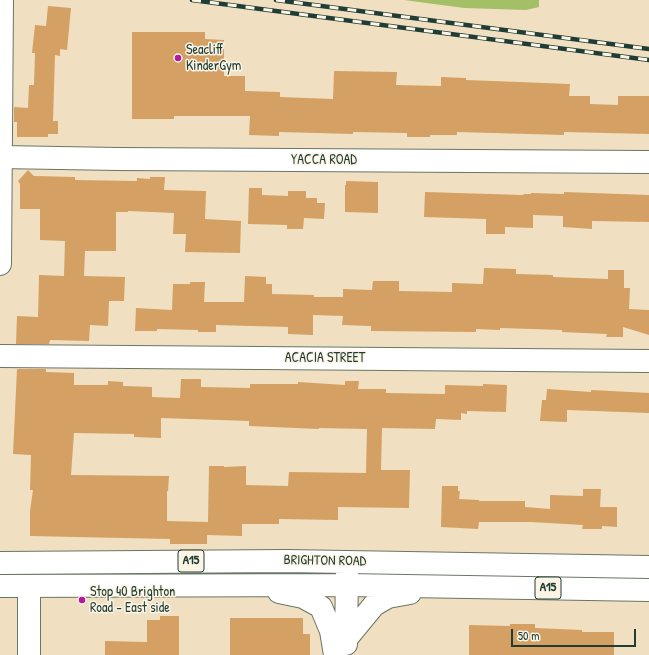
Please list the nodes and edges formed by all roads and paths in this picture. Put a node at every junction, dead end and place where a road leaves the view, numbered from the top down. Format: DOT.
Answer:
graph roads {
  1 [pos="1,10"];
  2 [pos="0,157"];
  3 [pos="649,162"];
  4 [pos="0,264"];
  5 [pos="0,356"];
  6 [pos="649,361"];
  7 [pos="347,561"];
  8 [pos="0,563"];
  9 [pos="649,567"];
  10 [pos="243,585"];
  11 [pos="347,585"];
  12 [pos="0,586"];
  13 [pos="29,586"];
  14 [pos="446,586"];
  15 [pos="649,590"];
  16 [pos="342,650"];
  17 [pos="29,655"];
  1 -- 2 [label="main road"];
  2 -- 3 [label="main road, YACCA ROAD"];
  2 -- 4 [label="main road"];
  5 -- 6 [label="main road, ACACIA STREET"];
  7 -- 8 [label="main road, BRIGHTON ROAD / A15"];
  7 -- 9 [label="main road, BRIGHTON ROAD / A15"];
  7 -- 11 [label="main road"];
  10 -- 11 [label="main road, BRIGHTON ROAD / A15"];
  10 -- 13 [label="main road, BRIGHTON ROAD / A15"];
  10 -- 16 [label="main road"];
  11 -- 14 [label="main road, BRIGHTON ROAD / A15"];
  11 -- 16 [label="main road"];
  12 -- 13 [label="main road, BRIGHTON ROAD / A15"];
  13 -- 17 [label="main road"];
  14 -- 15 [label="main road, BRIGHTON ROAD / A15"];
  14 -- 16 [label="main road"];
}
